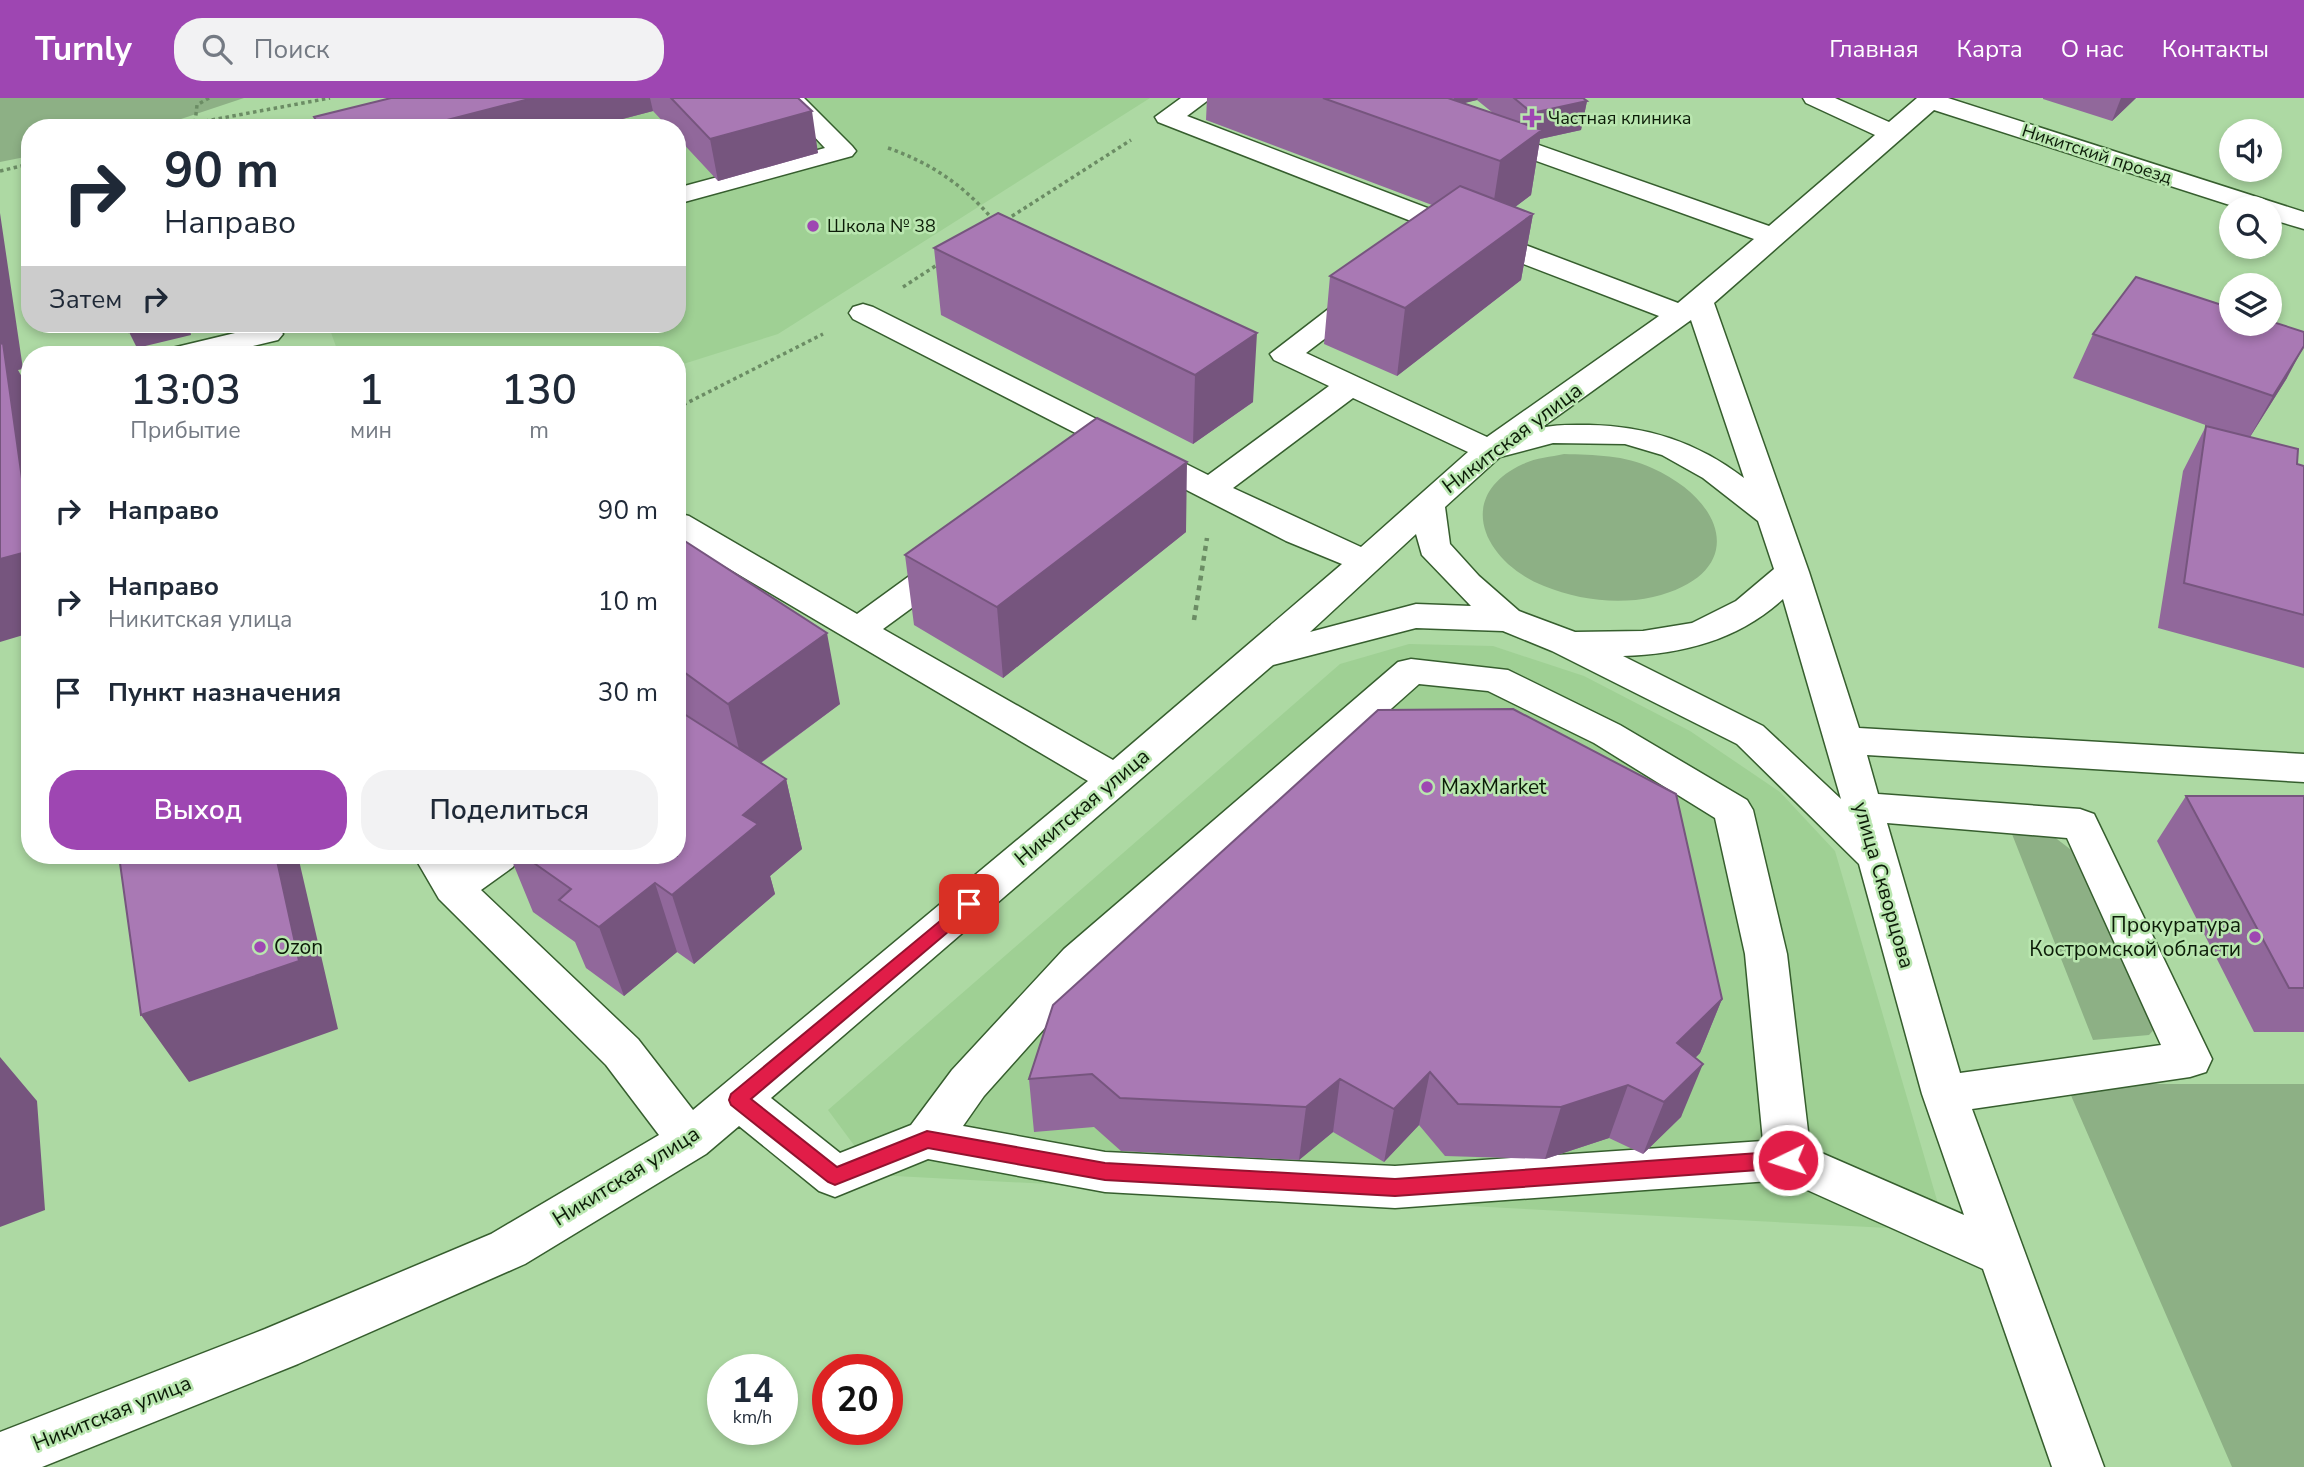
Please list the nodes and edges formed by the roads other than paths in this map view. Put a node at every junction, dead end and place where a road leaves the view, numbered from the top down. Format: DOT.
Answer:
graph roads {
  1 [pos="790,98"];
  2 [pos="1199,98"];
  3 [pos="1815,98"];
  4 [pos="1931,99"];
  5 [pos="1461,126"];
  6 [pos="1892,133"];
  7 [pos="686,194"];
  8 [pos="2227,196"];
  9 [pos="2282,214"];
  10 [pos="2304,221"];
  11 [pos="1454,228"];
  12 [pos="1772,236"];
  13 [pos="1422,252"];
  14 [pos="1391,276"];
  15 [pos="1690,307"];
  16 [pos="863,313"];
  17 [pos="269,338"];
  18 [pos="226,346"];
  19 [pos="1352,384"];
  20 [pos="1120,442"];
  21 [pos="1489,450"];
  22 [pos="1087,465"];
  23 [pos="1210,489"];
  24 [pos="1427,504"];
  25 [pos="1771,515"];
  26 [pos="686,528"];
  27 [pos="978,544"];
  28 [pos="1364,561"];
  29 [pos="1792,572"];
  30 [pos="1507,619"];
  31 [pos="858,630"];
  32 [pos="1565,642"];
  33 [pos="1261,656"];
  34 [pos="1843,740"];
  35 [pos="2304,768"];
  36 [pos="1115,779"];
  37 [pos="1862,807"];
  38 [pos="1874,854"];
  39 [pos="471,864"];
  40 [pos="443,872"];
  41 [pos="1944,1094"];
  42 [pos="738,1100"];
  43 [pos="927,1139"];
  44 [pos="690,1140"];
  45 [pos="1788,1160"];
  46 [pos="2000,1254"];
  47 [pos="0,1458"];
  48 [pos="2078,1467"];
  1 -- 7 [label="street"];
  2 -- 11 [label="street"];
  3 -- 6 [label="street"];
  4 -- 6 [label="street, Никитская улица"];
  4 -- 8 [label="street, Никитский проезд"];
  5 -- 12 [label="street"];
  6 -- 12 [label="street, Никитская улица"];
  9 -- 10 [label="street, Никитский проезд"];
  11 -- 13 [label="street"];
  11 -- 15 [label="street"];
  12 -- 15 [label="street, Никитская улица"];
  14 -- 19 [label="street"];
  15 -- 21 [label="street, Никитская улица"];
  15 -- 25 [label="street, улица Скворцова"];
  16 -- 20 [label="street"];
  17 -- 18 [label="street"];
  19 -- 21 [label="street"];
  19 -- 23 [label="street"];
  20 -- 22 [label="street"];
  20 -- 23 [label="street"];
  21 -- 24 [label="street, Никитская улица"];
  21 -- 25 [label="street"];
  23 -- 28 [label="street"];
  24 -- 28 [label="street, Никитская улица"];
  24 -- 30 [label="street"];
  25 -- 29 [label="street, улица Скворцова"];
  26 -- 31 [label="street"];
  27 -- 31 [label="street"];
  28 -- 33 [label="street, Никитская улица"];
  29 -- 32 [label="street"];
  29 -- 34 [label="street, улица Скворцова"];
  30 -- 32 [label="street"];
  30 -- 33 [label="street"];
  31 -- 36 [label="street"];
  32 -- 38 [label="street"];
  33 -- 36 [label="street, Никитская улица"];
  34 -- 35 [label="street"];
  34 -- 37 [label="street, улица Скворцова"];
  36 -- 42 [label="street, Никитская улица"];
  37 -- 38 [label="street, улица Скворцова"];
  37 -- 41 [label="street"];
  38 -- 41 [label="street, улица Скворцова"];
  39 -- 40 [label="street"];
  40 -- 44 [label="street"];
  41 -- 46 [label="street, улица Скворцова"];
  42 -- 43 [label="street"];
  42 -- 44 [label="street, Никитская улица"];
  43 -- 45 [label="street"];
  43 -- 45 [label="street"];
  44 -- 47 [label="street, Никитская улица"];
  45 -- 46 [label="street"];
  46 -- 48 [label="street, улица Скворцова"];
}
